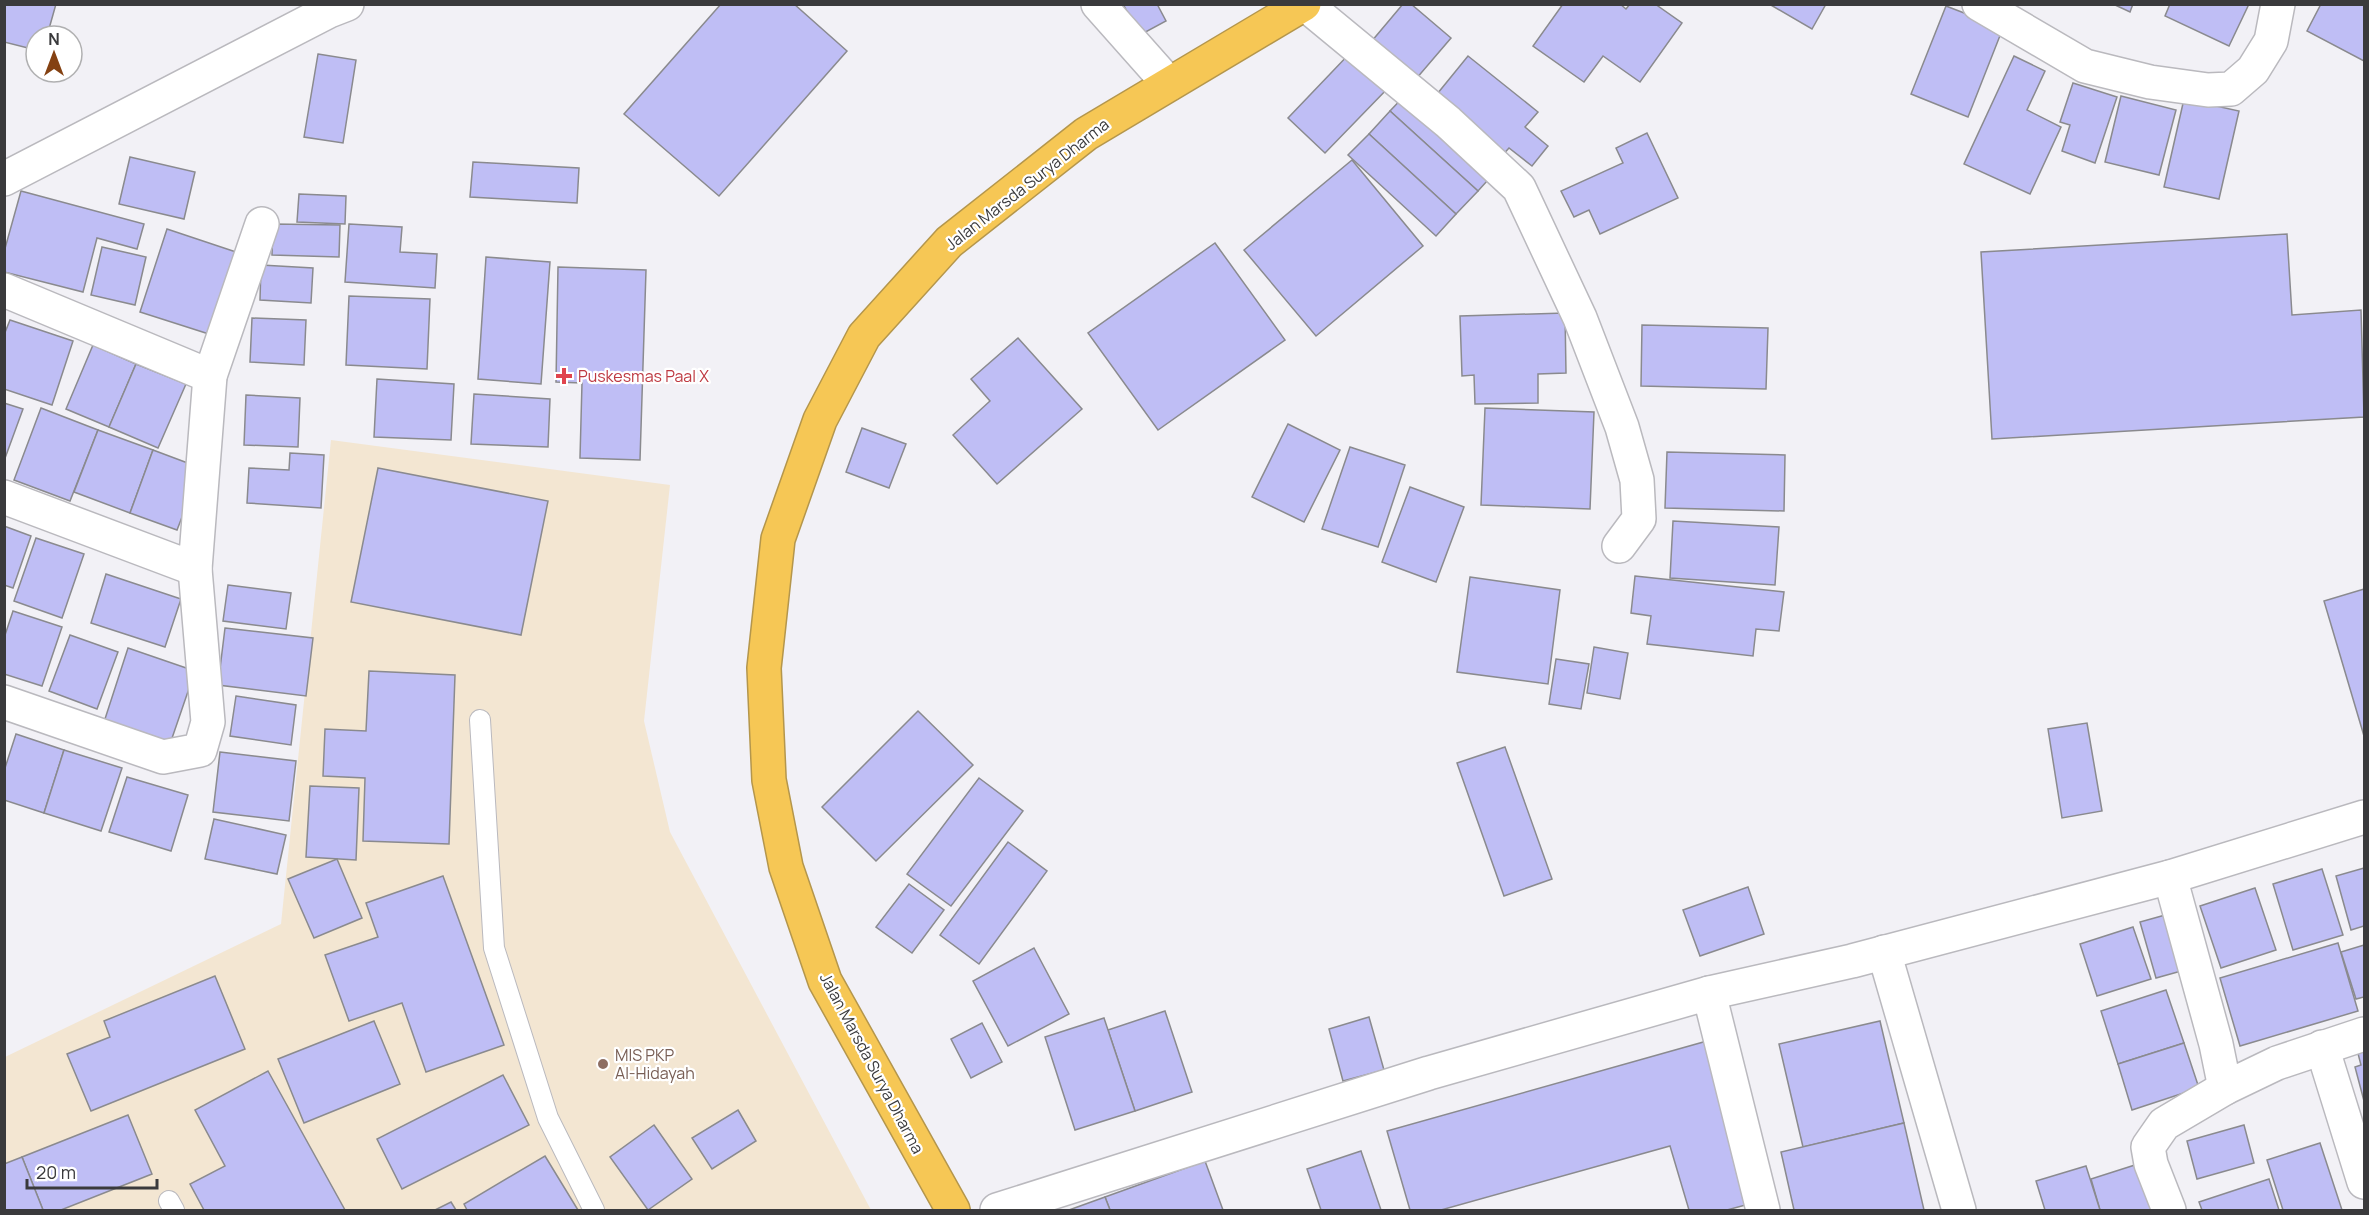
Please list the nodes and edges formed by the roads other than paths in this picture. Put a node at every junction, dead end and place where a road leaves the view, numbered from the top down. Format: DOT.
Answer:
graph roads {
  1 [pos="1098,4"];
  2 [pos="1304,4"];
  3 [pos="1979,4"];
  4 [pos="2278,4"];
  5 [pos="328,7"];
  6 [pos="1168,84"];
  7 [pos="4,179"];
  8 [pos="262,224"];
  9 [pos="4,290"];
  10 [pos="210,376"];
  11 [pos="4,497"];
  12 [pos="1619,546"];
  13 [pos="195,569"];
  14 [pos="4,702"];
  15 [pos="480,720"];
  16 [pos="2364,817"];
  17 [pos="2170,876"];
  18 [pos="1884,952"];
  19 [pos="1709,993"];
  20 [pos="2364,1034"];
  21 [pos="2322,1047"];
  22 [pos="2225,1088"];
  23 [pos="2364,1182"];
  24 [pos="594,1210"];
  25 [pos="953,1210"];
  26 [pos="997,1210"];
  27 [pos="1763,1210"];
  28 [pos="1959,1210"];
  29 [pos="2169,1210"];
  1 -- 6 [label="street"];
  2 -- 6 [label="highway, Jalan Marsda Surya Dharma"];
  2 -- 12 [label="street"];
  3 -- 4 [label="street"];
  5 -- 7 [label="street"];
  6 -- 25 [label="highway, Jalan Marsda Surya Dharma"];
  8 -- 10 [label="street"];
  9 -- 10 [label="street"];
  10 -- 13 [label="street"];
  11 -- 13 [label="street"];
  13 -- 14 [label="street"];
  15 -- 24 [label="lane"];
  16 -- 17 [label="street"];
  17 -- 18 [label="street"];
  17 -- 22 [label="street"];
  18 -- 19 [label="street"];
  18 -- 28 [label="street"];
  19 -- 26 [label="street"];
  19 -- 27 [label="street"];
  20 -- 21 [label="street"];
  21 -- 22 [label="street"];
  21 -- 23 [label="street"];
  22 -- 29 [label="street"];
}
